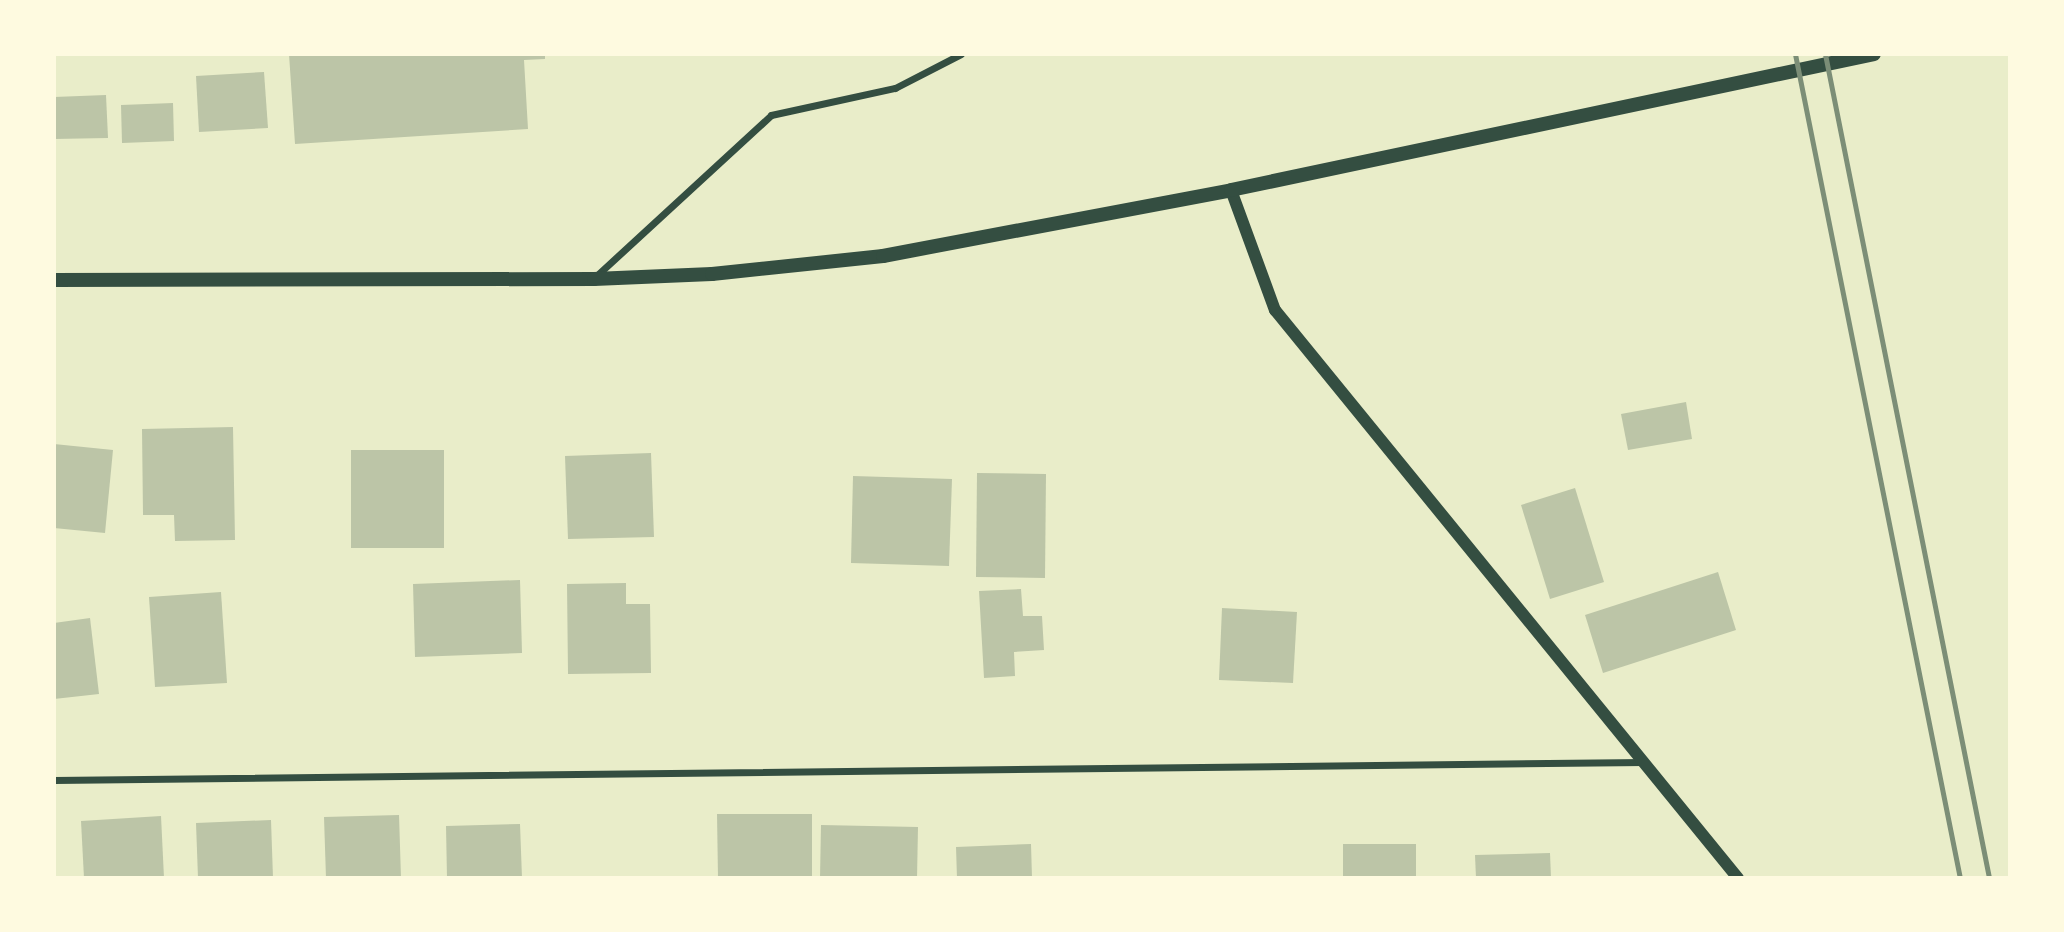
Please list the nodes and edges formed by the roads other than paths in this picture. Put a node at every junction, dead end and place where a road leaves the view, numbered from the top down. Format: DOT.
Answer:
graph roads {
  1 [pos="961,54"];
  2 [pos="1874,54"];
  3 [pos="1231,190"];
  4 [pos="594,279"];
  5 [pos="54,280"];
  6 [pos="1645,762"];
  7 [pos="54,780"];
  8 [pos="1738,878"];
  1 -- 4 [label="street"];
  2 -- 3 [label="main road"];
  3 -- 4 [label="main road"];
  3 -- 6 [label="street"];
  4 -- 5 [label="main road"];
  6 -- 7 [label="street"];
  6 -- 8 [label="street"];
}
